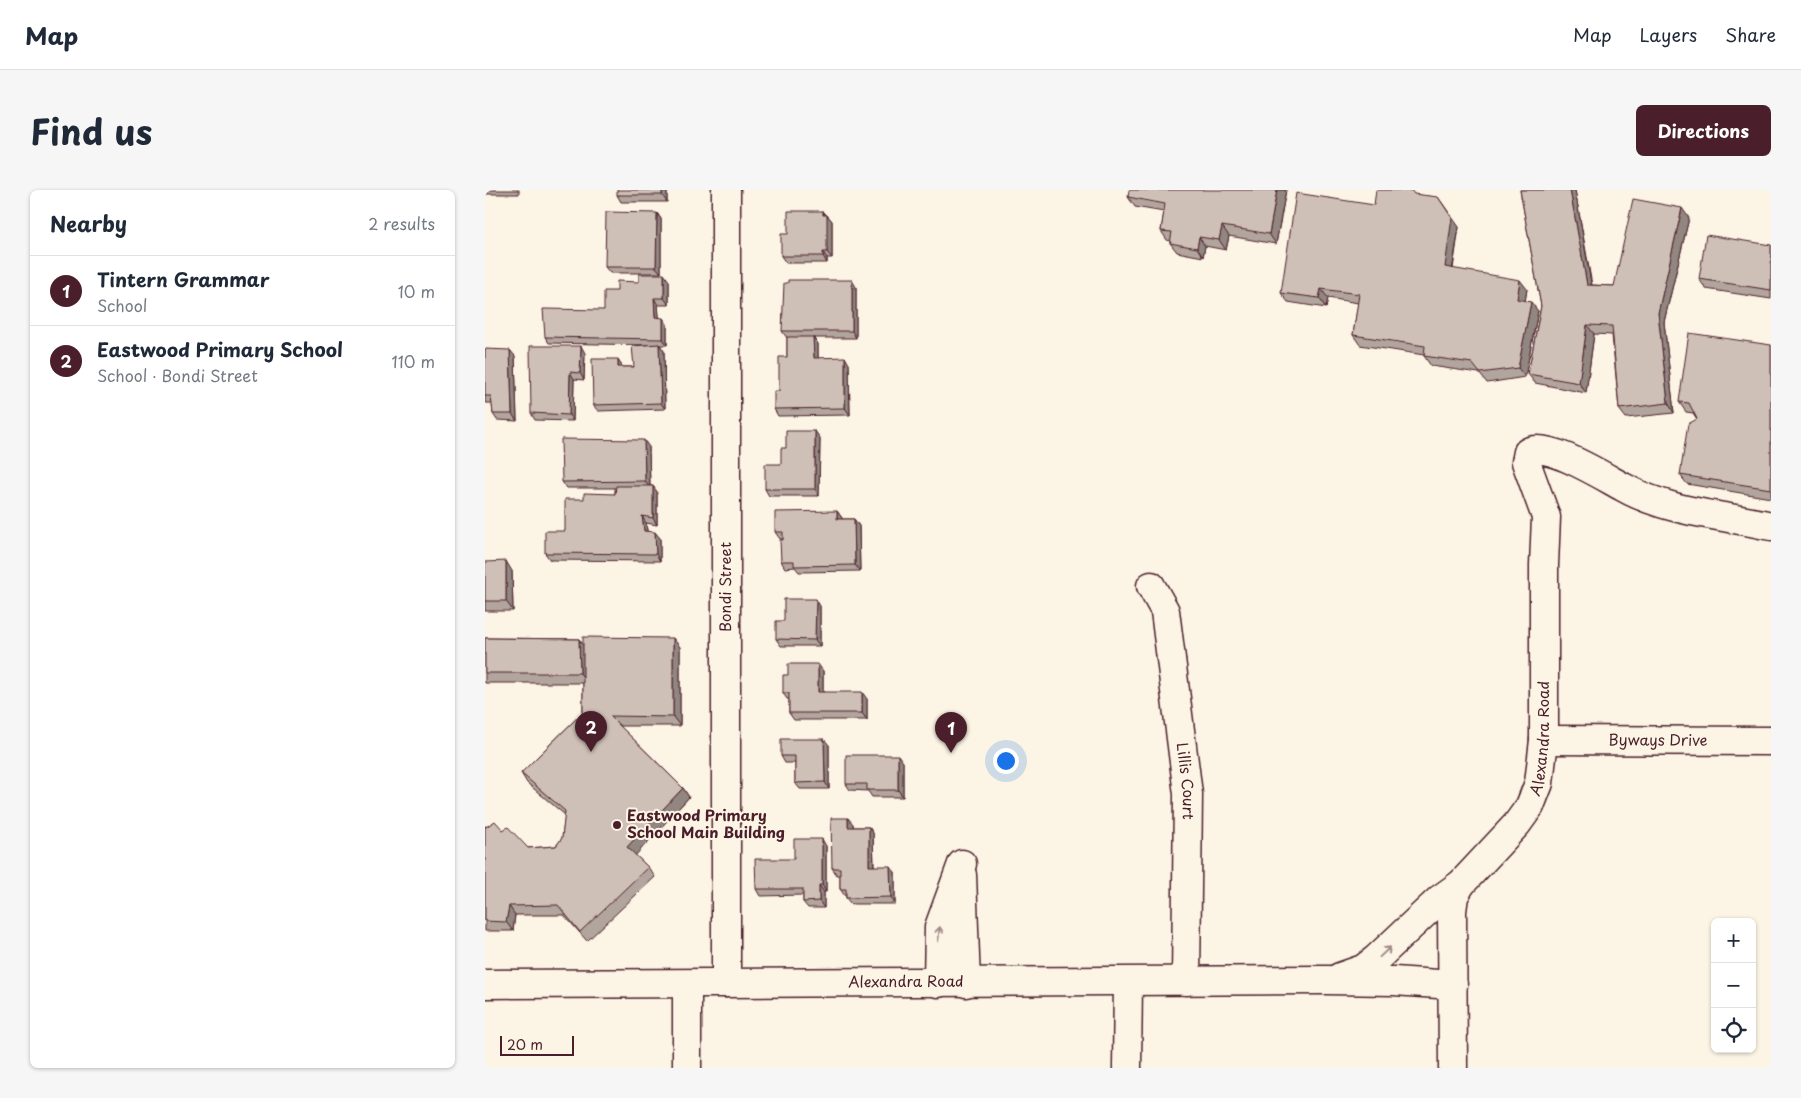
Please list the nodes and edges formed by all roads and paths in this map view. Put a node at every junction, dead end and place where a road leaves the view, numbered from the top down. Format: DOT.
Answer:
graph roads {
  1 [pos="726,190"];
  2 [pos="1771,526"];
  3 [pos="1151,586"];
  4 [pos="1544,740"];
  5 [pos="1771,741"];
  6 [pos="1461,884"];
  7 [pos="1326,980"];
  8 [pos="1186,981"];
  9 [pos="1128,982"];
  10 [pos="938,983"];
  11 [pos="966,983"];
  12 [pos="485,984"];
  13 [pos="687,984"];
  14 [pos="726,984"];
  15 [pos="1453,985"];
  16 [pos="687,1068"];
  17 [pos="1127,1068"];
  18 [pos="1453,1068"];
  1 -- 14 [label="street, Bondi Street"];
  2 -- 4 [label="street, Alexandra Road"];
  3 -- 8 [label="street, Lillis Court"];
  4 -- 5 [label="street, Byways Drive"];
  4 -- 6 [label="street, Alexandra Road"];
  7 -- 6 [label="street, Alexandra Road, one-way"];
  6 -- 15 [label="street, Alexandra Road"];
  7 -- 8 [label="street, Alexandra Road"];
  7 -- 15 [label="street, Alexandra Road"];
  8 -- 9 [label="street, Alexandra Road"];
  9 -- 11 [label="street, Alexandra Road"];
  9 -- 17 [label="street"];
  10 -- 11 [label="street, Alexandra Road"];
  10 -- 11 [label="street, one-way"];
  10 -- 14 [label="street, Alexandra Road"];
  12 -- 13 [label="street, Alexandra Road"];
  13 -- 14 [label="street, Alexandra Road"];
  13 -- 16 [label="street"];
  15 -- 18 [label="street"];
}
